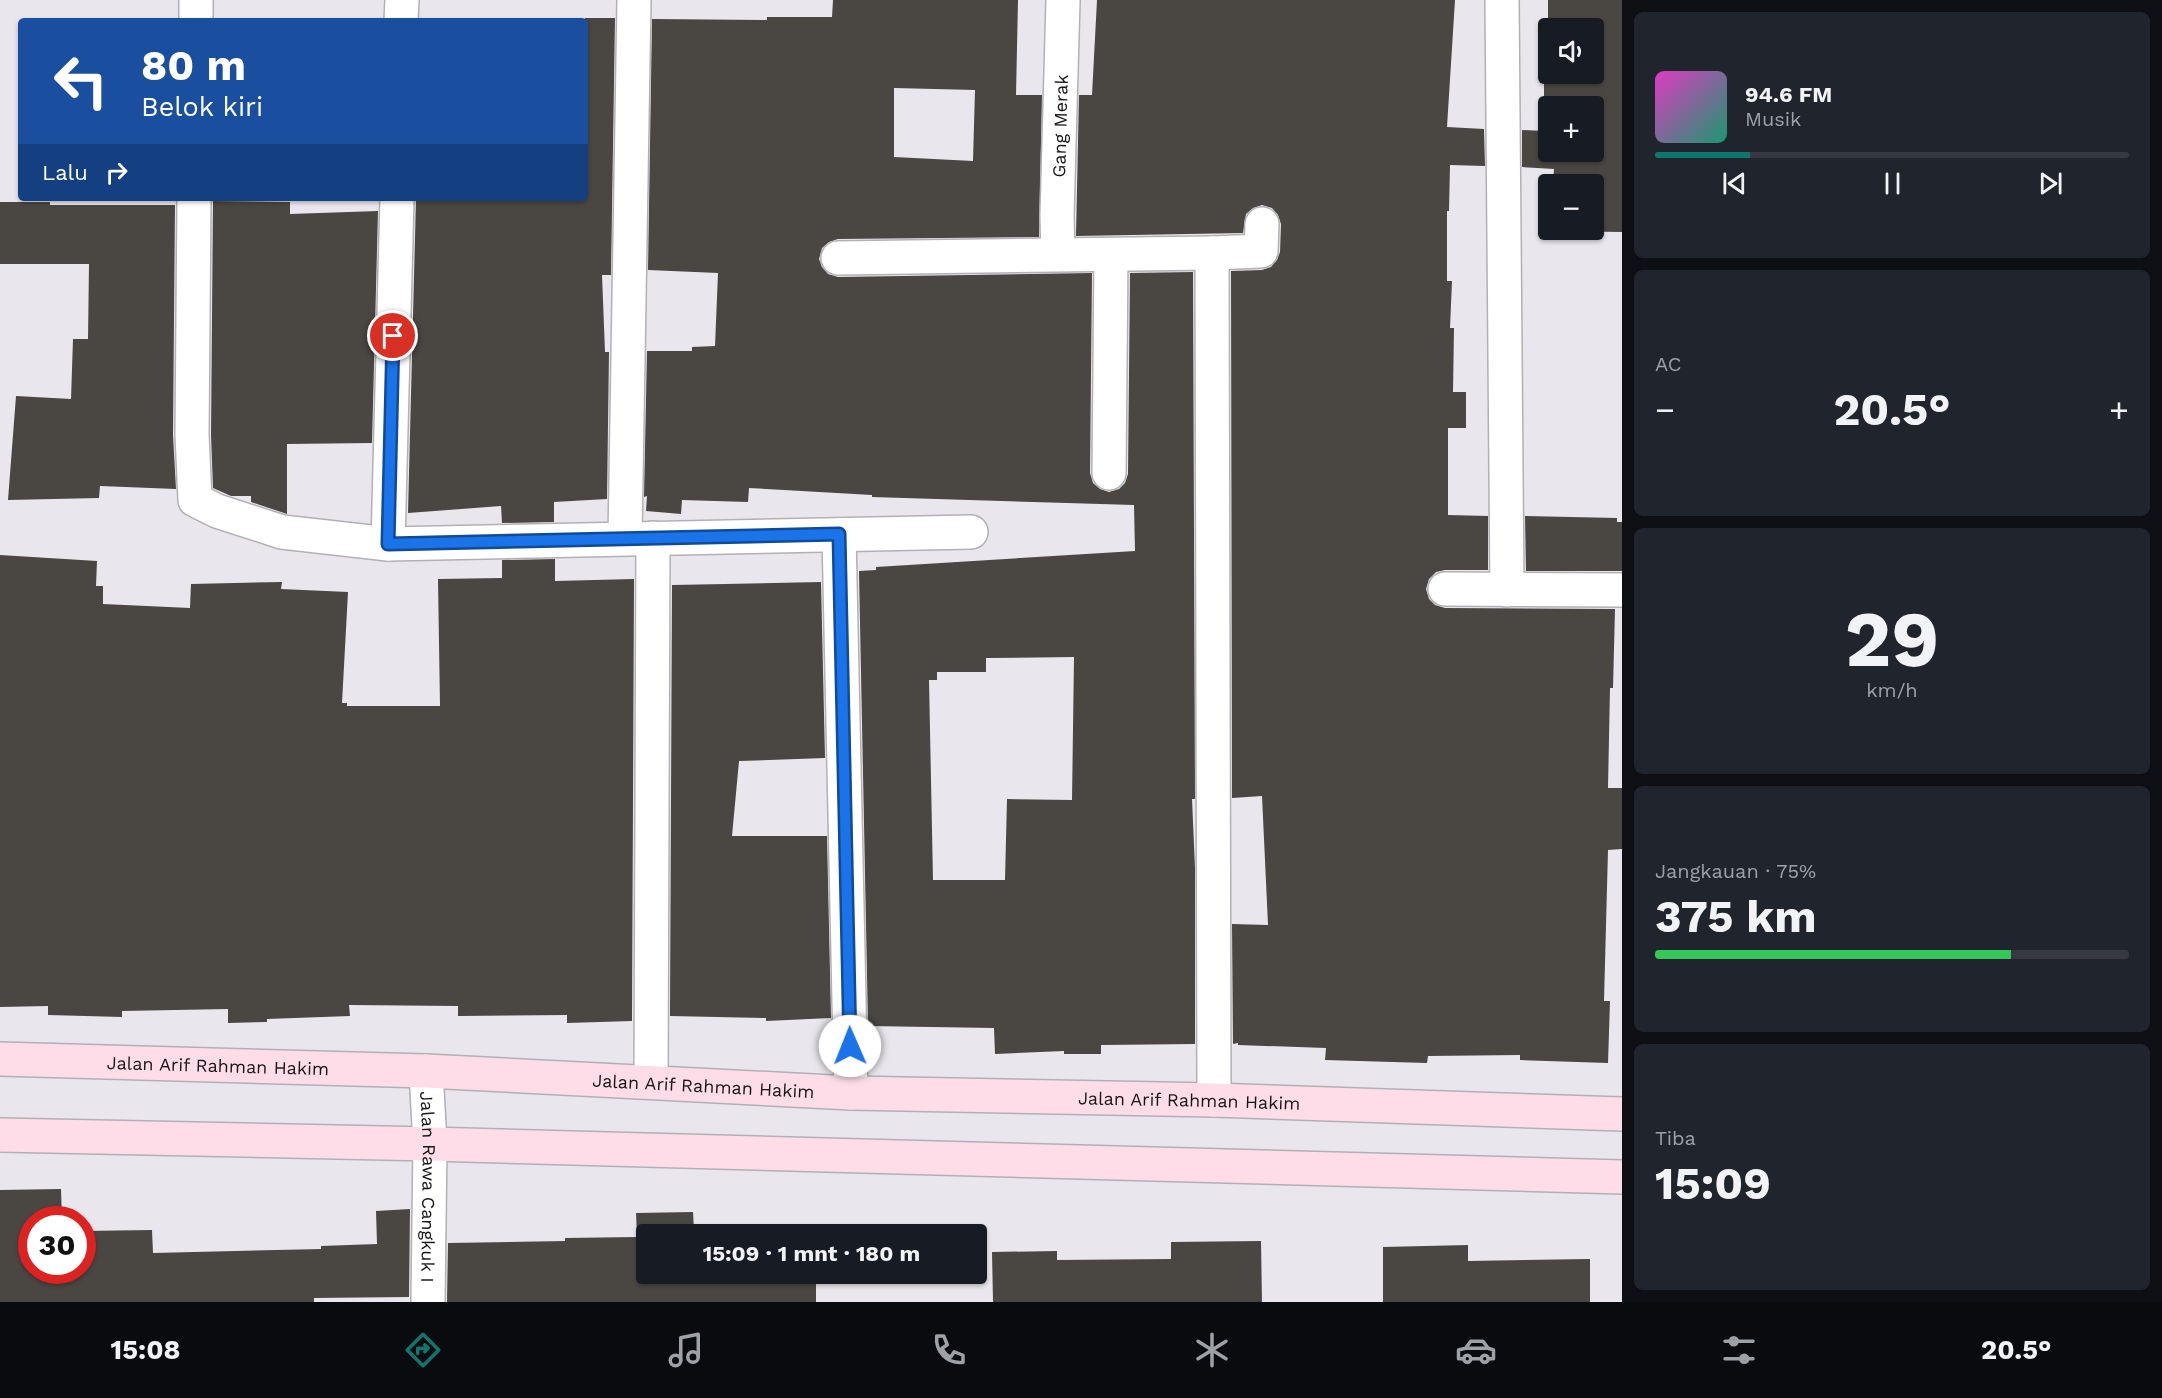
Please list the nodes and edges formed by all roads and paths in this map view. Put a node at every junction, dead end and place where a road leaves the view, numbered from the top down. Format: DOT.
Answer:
graph roads {
  1 [pos="196,0"];
  2 [pos="402,0"];
  3 [pos="634,0"];
  4 [pos="1063,0"];
  5 [pos="1502,0"];
  6 [pos="196,18"];
  7 [pos="401,18"];
  8 [pos="194,201"];
  9 [pos="397,201"];
  10 [pos="1262,224"];
  11 [pos="1212,253"];
  12 [pos="1058,254"];
  13 [pos="1111,255"];
  14 [pos="838,258"];
  15 [pos="1109,473"];
  16 [pos="971,532"];
  17 [pos="839,534"];
  18 [pos="639,538"];
  19 [pos="388,544"];
  20 [pos="1445,589"];
  21 [pos="1507,590"];
  22 [pos="1622,590"];
  23 [pos="0,1059"];
  24 [pos="426,1071"];
  25 [pos="651,1082"];
  26 [pos="851,1093"];
  27 [pos="1214,1101"];
  28 [pos="1622,1114"];
  29 [pos="0,1135"];
  30 [pos="430,1144"];
  31 [pos="1622,1177"];
  32 [pos="428,1302"];
  1 -- 6 [label="street"];
  2 -- 7 [label="street"];
  3 -- 18 [label="street"];
  4 -- 12 [label="street, Gang Merak"];
  5 -- 21 [label="street"];
  8 -- 19 [label="street"];
  9 -- 19 [label="street"];
  10 -- 11 [label="street"];
  11 -- 13 [label="street"];
  11 -- 27 [label="street"];
  12 -- 13 [label="street"];
  12 -- 14 [label="street"];
  13 -- 15 [label="street"];
  16 -- 17 [label="street"];
  17 -- 18 [label="street"];
  17 -- 26 [label="street"];
  18 -- 19 [label="street"];
  18 -- 25 [label="street"];
  20 -- 21 [label="street"];
  21 -- 22 [label="street"];
  23 -- 24 [label="main road, Jalan Arif Rahman Hakim"];
  24 -- 25 [label="main road, Jalan Arif Rahman Hakim"];
  24 -- 30 [label="street, Jalan Rawa Cangkuk I"];
  25 -- 26 [label="main road, Jalan Arif Rahman Hakim"];
  26 -- 27 [label="main road, Jalan Arif Rahman Hakim"];
  27 -- 28 [label="main road, Jalan Arif Rahman Hakim"];
  29 -- 30 [label="main road"];
  30 -- 31 [label="main road"];
  30 -- 32 [label="street, Jalan Rawa Cangkuk I"];
}
